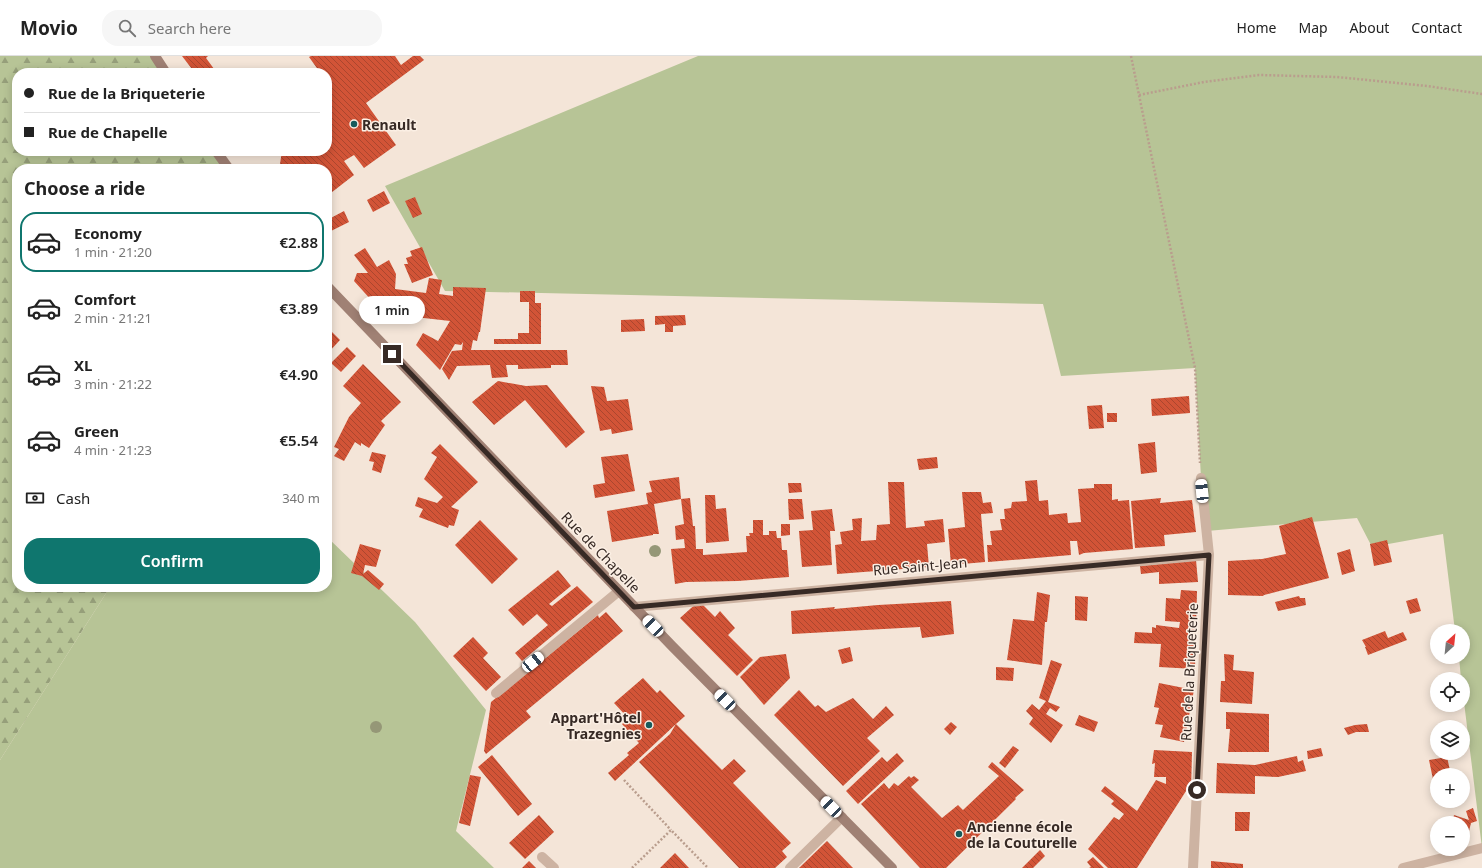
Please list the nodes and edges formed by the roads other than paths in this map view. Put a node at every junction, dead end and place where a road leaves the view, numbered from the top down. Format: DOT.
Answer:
graph roads {
  1 [pos="155,56"];
  2 [pos="163,68"];
  3 [pos="332,291"];
  4 [pos="1201,478"];
  5 [pos="1209,555"];
  6 [pos="619,591"];
  7 [pos="634,607"];
  8 [pos="496,693"];
  9 [pos="842,818"];
  10 [pos="1482,848"];
  11 [pos="542,857"];
  12 [pos="554,868"];
  13 [pos="790,868"];
  14 [pos="892,868"];
  15 [pos="1193,868"];
  16 [pos="1403,868"];
  1 -- 2 [label="main road"];
  3 -- 6 [label="main road, Rue de Chapelle"];
  4 -- 5 [label="street, Rue de la Briqueterie"];
  5 -- 7 [label="street, Rue Saint-Jean"];
  5 -- 15 [label="street, Rue de la Briqueterie"];
  6 -- 7 [label="main road, Rue de Chapelle"];
  6 -- 8 [label="street"];
  7 -- 9 [label="main road, Rue de Chapelle"];
  9 -- 13 [label="street"];
  9 -- 14 [label="main road, Rue de Chapelle"];
  10 -- 16 [label="street"];
  11 -- 12 [label="street"];
}
